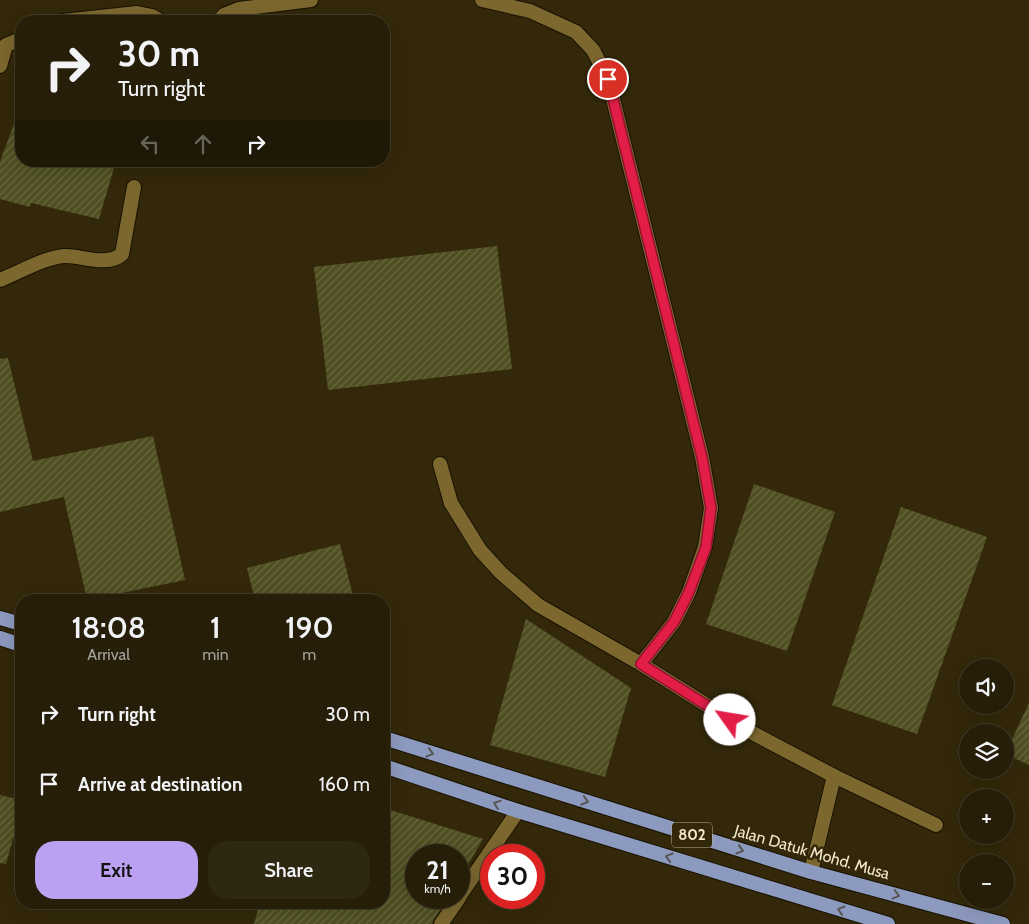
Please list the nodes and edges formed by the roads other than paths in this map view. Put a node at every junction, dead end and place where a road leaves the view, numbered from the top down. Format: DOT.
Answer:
graph roads {
  1 [pos="312,0"];
  2 [pos="482,0"];
  3 [pos="118,15"];
  4 [pos="147,15"];
  5 [pos="224,15"];
  6 [pos="3,43"];
  7 [pos="0,66"];
  8 [pos="134,187"];
  9 [pos="0,280"];
  10 [pos="440,464"];
  11 [pos="0,618"];
  12 [pos="15,622"];
  13 [pos="0,638"];
  14 [pos="15,643"];
  15 [pos="641,664"];
  16 [pos="390,740"];
  17 [pos="390,768"];
  18 [pos="834,776"];
  19 [pos="518,811"];
  20 [pos="936,824"];
  21 [pos="811,872"];
  22 [pos="470,881"];
  23 [pos="451,909"];
  24 [pos="440,924"];
  25 [pos="888,924"];
  26 [pos="1003,924"];
  1 -- 5 [label="street"];
  2 -- 15 [label="street"];
  3 -- 4 [label="street"];
  6 -- 7 [label="street"];
  8 -- 9 [label="street"];
  10 -- 15 [label="street"];
  11 -- 12 [label="highway"];
  13 -- 14 [label="highway"];
  15 -- 18 [label="street"];
  16 -- 21 [label="highway, Jalan Datuk Mohd. Musa / 802, one-way"];
  19 -- 17 [label="highway, 802, one-way"];
  18 -- 20 [label="street"];
  18 -- 21 [label="street"];
  19 -- 22 [label="street"];
  25 -- 19 [label="highway, 802, one-way"];
  21 -- 26 [label="highway, Jalan Datuk Mohd. Musa / 802, one-way"];
  23 -- 24 [label="street"];
}
